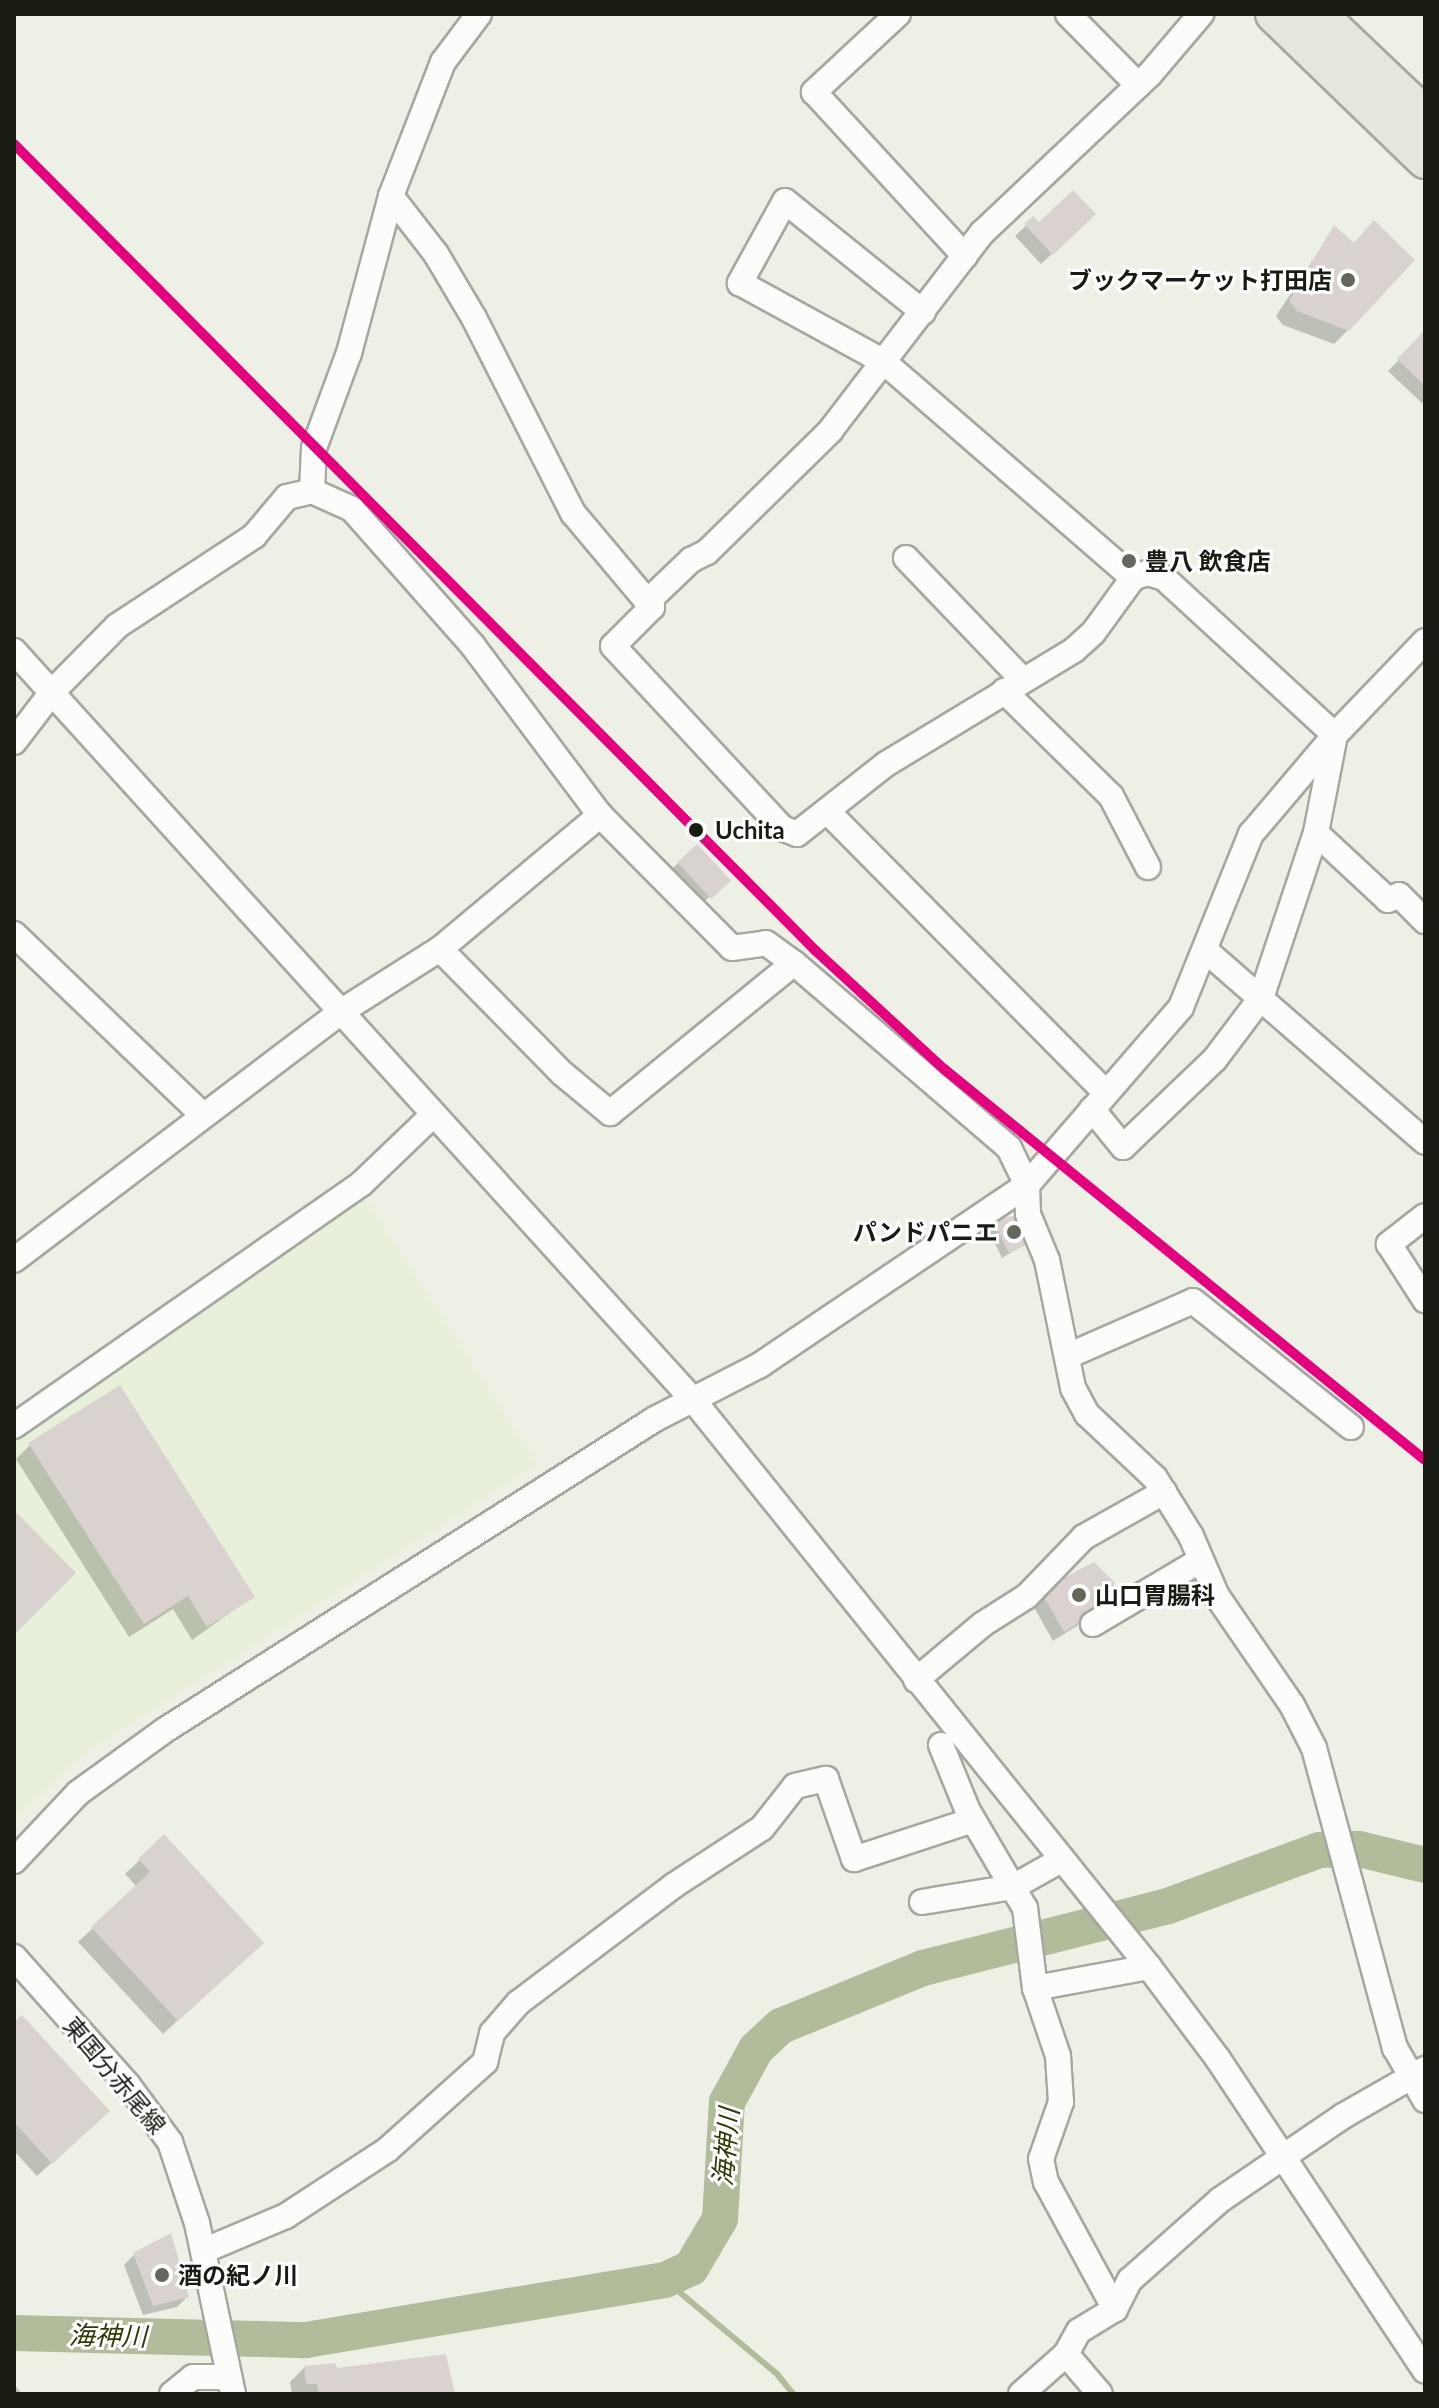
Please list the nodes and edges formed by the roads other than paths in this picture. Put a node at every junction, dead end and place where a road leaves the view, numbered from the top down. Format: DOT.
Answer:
graph roads {
  1 [pos="479,14"];
  2 [pos="898,14"];
  3 [pos="1068,14"];
  4 [pos="1201,14"];
  5 [pos="1274,14"];
  6 [pos="1318,14"];
  7 [pos="1138,85"];
  8 [pos="1425,116"];
  9 [pos="1425,160"];
  10 [pos="391,196"];
  11 [pos="965,256"];
  12 [pos="923,312"];
  13 [pos="884,362"];
  14 [pos="312,491"];
  15 [pos="906,558"];
  16 [pos="1133,578"];
  17 [pos="647,602"];
  18 [pos="1425,641"];
  19 [pos="14,651"];
  20 [pos="1014,686"];
  21 [pos="53,691"];
  22 [pos="1335,735"];
  23 [pos="14,742"];
  24 [pos="828,812"];
  25 [pos="600,815"];
  26 [pos="1316,833"];
  27 [pos="1148,867"];
  28 [pos="1425,921"];
  29 [pos="14,934"];
  30 [pos="440,949"];
  31 [pos="1205,950"];
  32 [pos="794,963"];
  33 [pos="1261,998"];
  34 [pos="339,1013"];
  35 [pos="1099,1101"];
  36 [pos="203,1115"];
  37 [pos="433,1115"];
  38 [pos="1425,1142"];
  39 [pos="1027,1185"];
  40 [pos="1425,1216"];
  41 [pos="14,1260"];
  42 [pos="1425,1300"];
  43 [pos="1070,1355"];
  44 [pos="694,1401"];
  45 [pos="14,1426"];
  46 [pos="1351,1427"];
  47 [pos="1164,1492"];
  48 [pos="1199,1561"];
  49 [pos="1093,1624"];
  50 [pos="916,1680"];
  51 [pos="941,1745"];
  52 [pos="973,1820"];
  53 [pos="1061,1860"];
  54 [pos="14,1861"];
  55 [pos="1013,1887"];
  56 [pos="922,1902"];
  57 [pos="14,1957"];
  58 [pos="1143,1960"];
  59 [pos="1035,1988"];
  60 [pos="1417,2073"];
  61 [pos="1425,2100"];
  62 [pos="1284,2155"];
  63 [pos="203,2251"];
  64 [pos="1115,2309"];
  65 [pos="1066,2354"];
  66 [pos="1425,2370"];
  67 [pos="230,2386"];
  68 [pos="172,2394"];
  69 [pos="1021,2394"];
  70 [pos="1100,2394"];
  1 -- 10 [label="street"];
  2 -- 11 [label="street"];
  3 -- 7 [label="street"];
  4 -- 7 [label="street"];
  5 -- 9 [label="highway"];
  6 -- 8 [label="highway"];
  7 -- 11 [label="street"];
  10 -- 14 [label="street"];
  10 -- 17 [label="street"];
  11 -- 12 [label="street"];
  12 -- 13 [label="street"];
  12 -- 13 [label="street"];
  13 -- 16 [label="street"];
  13 -- 17 [label="street"];
  14 -- 21 [label="street"];
  14 -- 25 [label="street"];
  15 -- 20 [label="street"];
  16 -- 20 [label="street"];
  16 -- 22 [label="street"];
  17 -- 24 [label="street"];
  18 -- 22 [label="street"];
  19 -- 21 [label="street"];
  20 -- 24 [label="street"];
  20 -- 27 [label="street"];
  21 -- 23 [label="street"];
  21 -- 34 [label="street"];
  22 -- 26 [label="street"];
  22 -- 31 [label="street"];
  24 -- 35 [label="street"];
  25 -- 30 [label="street"];
  25 -- 32 [label="street"];
  26 -- 28 [label="street"];
  26 -- 33 [label="street"];
  29 -- 36 [label="street"];
  30 -- 32 [label="street"];
  30 -- 34 [label="street"];
  31 -- 33 [label="street"];
  31 -- 35 [label="street"];
  32 -- 39 [label="street"];
  33 -- 35 [label="street"];
  33 -- 38 [label="street"];
  34 -- 36 [label="street"];
  34 -- 37 [label="street"];
  35 -- 39 [label="street"];
  36 -- 41 [label="street"];
  37 -- 44 [label="street"];
  37 -- 45 [label="street"];
  39 -- 43 [label="street"];
  39 -- 44 [label="street"];
  40 -- 42 [label="street"];
  43 -- 46 [label="street"];
  43 -- 47 [label="street"];
  44 -- 50 [label="street"];
  44 -- 54 [label="street"];
  47 -- 48 [label="street"];
  47 -- 50 [label="street"];
  48 -- 49 [label="street"];
  48 -- 60 [label="street"];
  50 -- 53 [label="street"];
  51 -- 52 [label="street"];
  52 -- 55 [label="street"];
  52 -- 63 [label="street"];
  53 -- 55 [label="street"];
  53 -- 58 [label="street"];
  55 -- 56 [label="street"];
  55 -- 59 [label="street"];
  57 -- 63 [label="street, 東国分赤尾線"];
  58 -- 59 [label="street"];
  58 -- 62 [label="street"];
  59 -- 64 [label="street"];
  60 -- 61 [label="street"];
  60 -- 62 [label="street"];
  62 -- 64 [label="street"];
  62 -- 66 [label="street"];
  63 -- 67 [label="street, 東国分赤尾線"];
  64 -- 65 [label="street"];
  65 -- 69 [label="street"];
  65 -- 70 [label="street"];
  67 -- 68 [label="street"];
}
